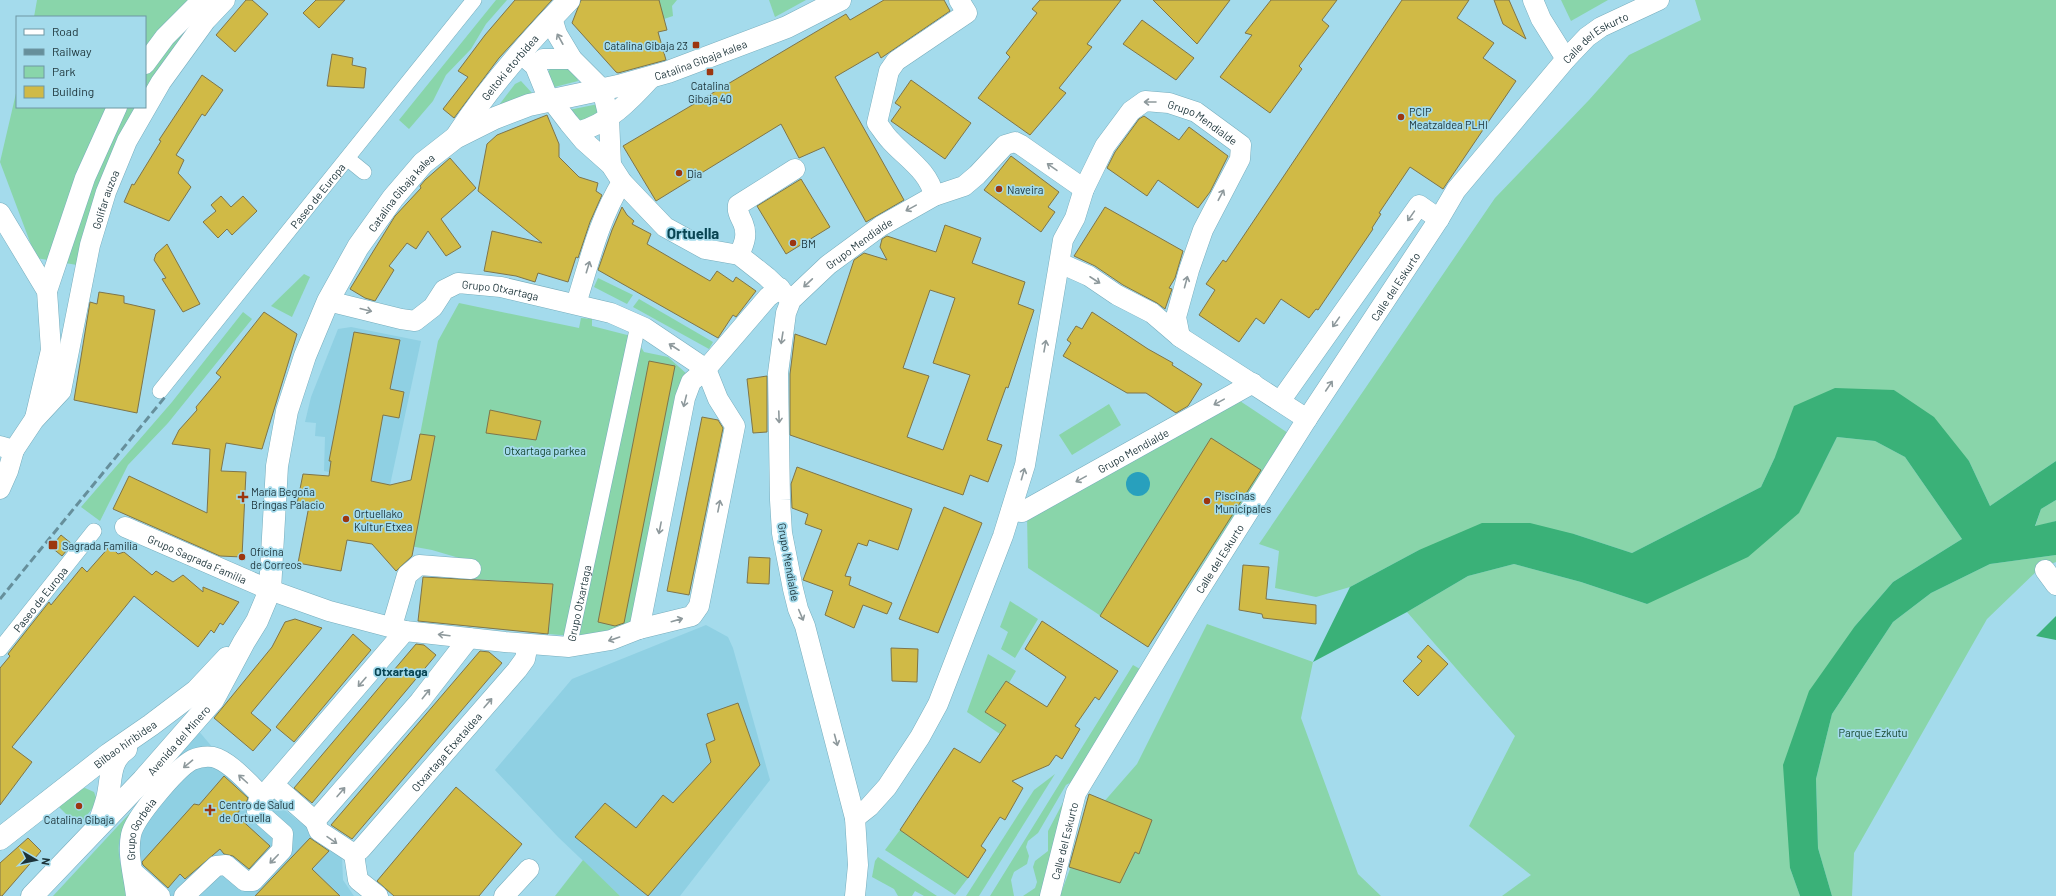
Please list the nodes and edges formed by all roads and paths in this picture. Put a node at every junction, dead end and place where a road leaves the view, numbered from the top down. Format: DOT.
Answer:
graph roads {
  1 [pos="202,0"];
  2 [pos="225,0"];
  3 [pos="474,0"];
  4 [pos="569,0"];
  5 [pos="840,0"];
  6 [pos="959,0"];
  7 [pos="1533,0"];
  8 [pos="1658,0"];
  9 [pos="552,18"];
  10 [pos="572,59"];
  11 [pos="1566,59"];
  12 [pos="528,60"];
  13 [pos="146,63"];
  14 [pos="651,78"];
  15 [pos="602,89"];
  16 [pos="551,101"];
  17 [pos="117,108"];
  18 [pos="609,118"];
  19 [pos="577,132"];
  20 [pos="455,138"];
  21 [pos="348,159"];
  22 [pos="611,165"];
  23 [pos="795,169"];
  24 [pos="364,172"];
  25 [pos="622,182"];
  26 [pos="1084,189"];
  27 [pos="934,196"];
  28 [pos="0,213"];
  29 [pos="1440,220"];
  30 [pos="739,255"];
  31 [pos="1060,263"];
  32 [pos="47,291"];
  33 [pos="785,294"];
  34 [pos="328,301"];
  35 [pos="576,304"];
  36 [pos="1179,308"];
  37 [pos="1152,313"];
  38 [pos="638,325"];
  39 [pos="1180,337"];
  40 [pos="706,369"];
  41 [pos="1253,383"];
  42 [pos="160,391"];
  43 [pos="1281,400"];
  44 [pos="1307,419"];
  45 [pos="34,420"];
  46 [pos="7,448"];
  47 [pos="0,489"];
  48 [pos="1011,511"];
  49 [pos="125,527"];
  50 [pos="94,531"];
  51 [pos="471,569"];
  52 [pos="270,590"];
  53 [pos="399,628"];
  54 [pos="639,629"];
  55 [pos="469,638"];
  56 [pos="244,642"];
  57 [pos="528,644"];
  58 [pos="569,647"];
  59 [pos="0,649"];
  60 [pos="112,757"];
  61 [pos="81,777"];
  62 [pos="152,786"];
  63 [pos="269,791"];
  64 [pos="107,798"];
  65 [pos="856,818"];
  66 [pos="315,821"];
  67 [pos="97,828"];
  68 [pos="0,838"];
  69 [pos="354,854"];
  70 [pos="529,869"];
  71 [pos="133,872"];
  72 [pos="32,896"];
  73 [pos="136,896"];
  74 [pos="160,896"];
  75 [pos="184,896"];
  76 [pos="378,896"];
  77 [pos="504,896"];
  78 [pos="855,896"];
  79 [pos="1050,896"];
  1 -- 13 [label="street"];
  2 -- 45 [label="street, Golifar auzoa"];
  3 -- 21 [label="street, Paseo de Europa"];
  4 -- 9 [label="street, Geltoki etorbidea"];
  5 -- 14 [label="street, Catalina Gibaja kalea"];
  6 -- 27 [label="street"];
  7 -- 11 [label="street"];
  8 -- 11 [label="street, Calle del Eskurto"];
  10 -- 9 [label="street, one-way"];
  9 -- 12 [label="street, Geltoki etorbidea"];
  10 -- 12 [label="street"];
  10 -- 15 [label="street"];
  11 -- 29 [label="street, Calle del Eskurto"];
  12 -- 16 [label="street"];
  12 -- 20 [label="street, Geltoki etorbidea"];
  14 -- 15 [label="street, Catalina Gibaja kalea"];
  14 -- 18 [label="street"];
  15 -- 16 [label="street, Catalina Gibaja kalea"];
  15 -- 18 [label="street"];
  16 -- 19 [label="street"];
  16 -- 20 [label="street, Catalina Gibaja kalea"];
  17 -- 32 [label="street, Golifar auzoa"];
  18 -- 19 [label="street"];
  18 -- 22 [label="street"];
  19 -- 22 [label="street"];
  20 -- 34 [label="street, Catalina Gibaja kalea"];
  21 -- 24 [label="street"];
  21 -- 42 [label="street, Paseo de Europa"];
  22 -- 25 [label="street"];
  23 -- 30 [label="street"];
  25 -- 30 [label="street"];
  35 -- 25 [label="street, one-way"];
  26 -- 27 [label="street, Grupo Mendialde, one-way"];
  26 -- 31 [label="street, Grupo Mendialde"];
  36 -- 26 [label="street, Grupo Mendialde, one-way"];
  27 -- 33 [label="street, Grupo Mendialde, one-way"];
  28 -- 32 [label="street, Golifar auzoa"];
  29 -- 43 [label="street, one-way"];
  44 -- 29 [label="street, Calle del Eskurto, one-way"];
  30 -- 33 [label="street"];
  31 -- 37 [label="street, one-way"];
  48 -- 31 [label="street, Grupo Mendialde, one-way"];
  32 -- 45 [label="street, Golifar auzoa"];
  33 -- 40 [label="street, Grupo Mendialde"];
  33 -- 65 [label="street, Grupo Mendialde, one-way"];
  34 -- 35 [label="street, Grupo Otxartaga, one-way"];
  34 -- 52 [label="street, Catalina Gibaja kalea"];
  35 -- 38 [label="street, Grupo Otxartaga"];
  36 -- 37 [label="street"];
  36 -- 39 [label="street, Grupo Mendialde"];
  37 -- 39 [label="street"];
  40 -- 38 [label="street, Grupo Otxartaga, one-way"];
  38 -- 58 [label="street, Grupo Otxartaga"];
  39 -- 41 [label="street"];
  40 -- 54 [label="street, one-way"];
  54 -- 40 [label="street, Grupo Otxartaga, one-way"];
  41 -- 43 [label="street"];
  41 -- 48 [label="street, Grupo Mendialde, one-way"];
  43 -- 44 [label="street"];
  44 -- 79 [label="street, Calle del Eskurto"];
  45 -- 46 [label="street, Golifar auzoa"];
  46 -- 47 [label="street, Golifar auzoa"];
  48 -- 65 [label="street, Grupo Mendialde"];
  49 -- 52 [label="street, Grupo Sagrada Familia"];
  50 -- 59 [label="street, Paseo de Europa"];
  51 -- 53 [label="street"];
  52 -- 53 [label="street, Grupo Otxartaga"];
  52 -- 56 [label="street, Catalina Gibaja kalea"];
  55 -- 53 [label="street, Grupo Otxartaga, one-way"];
  53 -- 63 [label="street, one-way"];
  54 -- 58 [label="street, Grupo Otxartaga, one-way"];
  55 -- 57 [label="street, Grupo Otxartaga"];
  66 -- 55 [label="street, one-way"];
  56 -- 60 [label="street, Bilbao hiribidea"];
  56 -- 62 [label="street, Avenida del Minero"];
  57 -- 58 [label="street, Grupo Otxartaga"];
  69 -- 57 [label="street, Otxartaga Etxetaldea, one-way"];
  60 -- 61 [label="street, Bilbao hiribidea"];
  60 -- 62 [label="street"];
  60 -- 64 [label="street"];
  61 -- 64 [label="street"];
  61 -- 68 [label="street, Bilbao hiribidea"];
  63 -- 62 [label="street, one-way"];
  62 -- 67 [label="street, Avenida del Minero"];
  62 -- 71 [label="street, Grupo Gorbeia"];
  63 -- 66 [label="street"];
  63 -- 75 [label="street, one-way"];
  64 -- 67 [label="street"];
  65 -- 78 [label="street, Grupo Mendialde"];
  66 -- 69 [label="street, one-way"];
  67 -- 72 [label="street, Avenida del Minero"];
  69 -- 76 [label="street"];
  70 -- 77 [label="street"];
  71 -- 73 [label="street, Grupo Gorbeia"];
  71 -- 74 [label="street, Grupo Gorbeia"];
}
